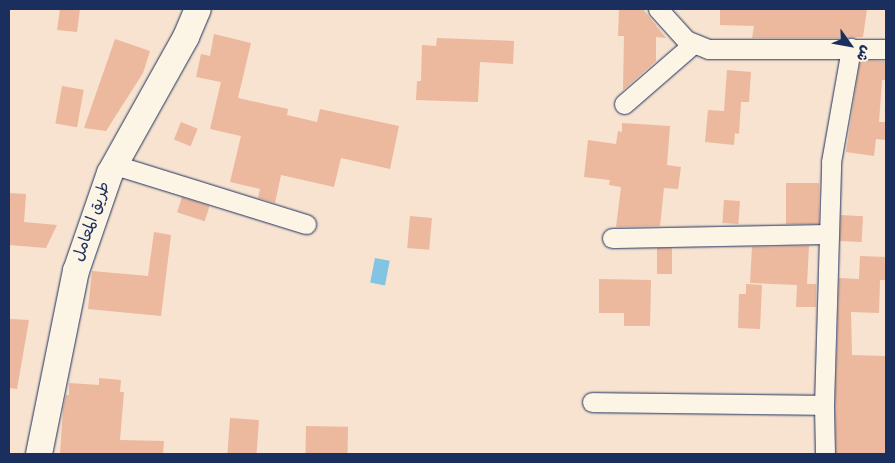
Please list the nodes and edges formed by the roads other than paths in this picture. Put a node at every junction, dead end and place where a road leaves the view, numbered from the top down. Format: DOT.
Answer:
graph roads {
  1 [pos="198,9"];
  2 [pos="658,9"];
  3 [pos="693,44"];
  4 [pos="851,48"];
  5 [pos="886,49"];
  6 [pos="624,104"];
  7 [pos="115,165"];
  8 [pos="306,224"];
  9 [pos="829,234"];
  10 [pos="612,238"];
  11 [pos="592,402"];
  12 [pos="824,404"];
  13 [pos="39,454"];
  14 [pos="825,454"];
  1 -- 7 [label="main road, طريق المعامل"];
  2 -- 3 [label="street"];
  3 -- 4 [label="street"];
  3 -- 6 [label="street"];
  4 -- 5 [label="street"];
  4 -- 9 [label="street"];
  7 -- 8 [label="street"];
  7 -- 13 [label="main road, طريق المعامل"];
  9 -- 10 [label="street"];
  9 -- 12 [label="street"];
  11 -- 12 [label="street"];
  12 -- 14 [label="street"];
}
